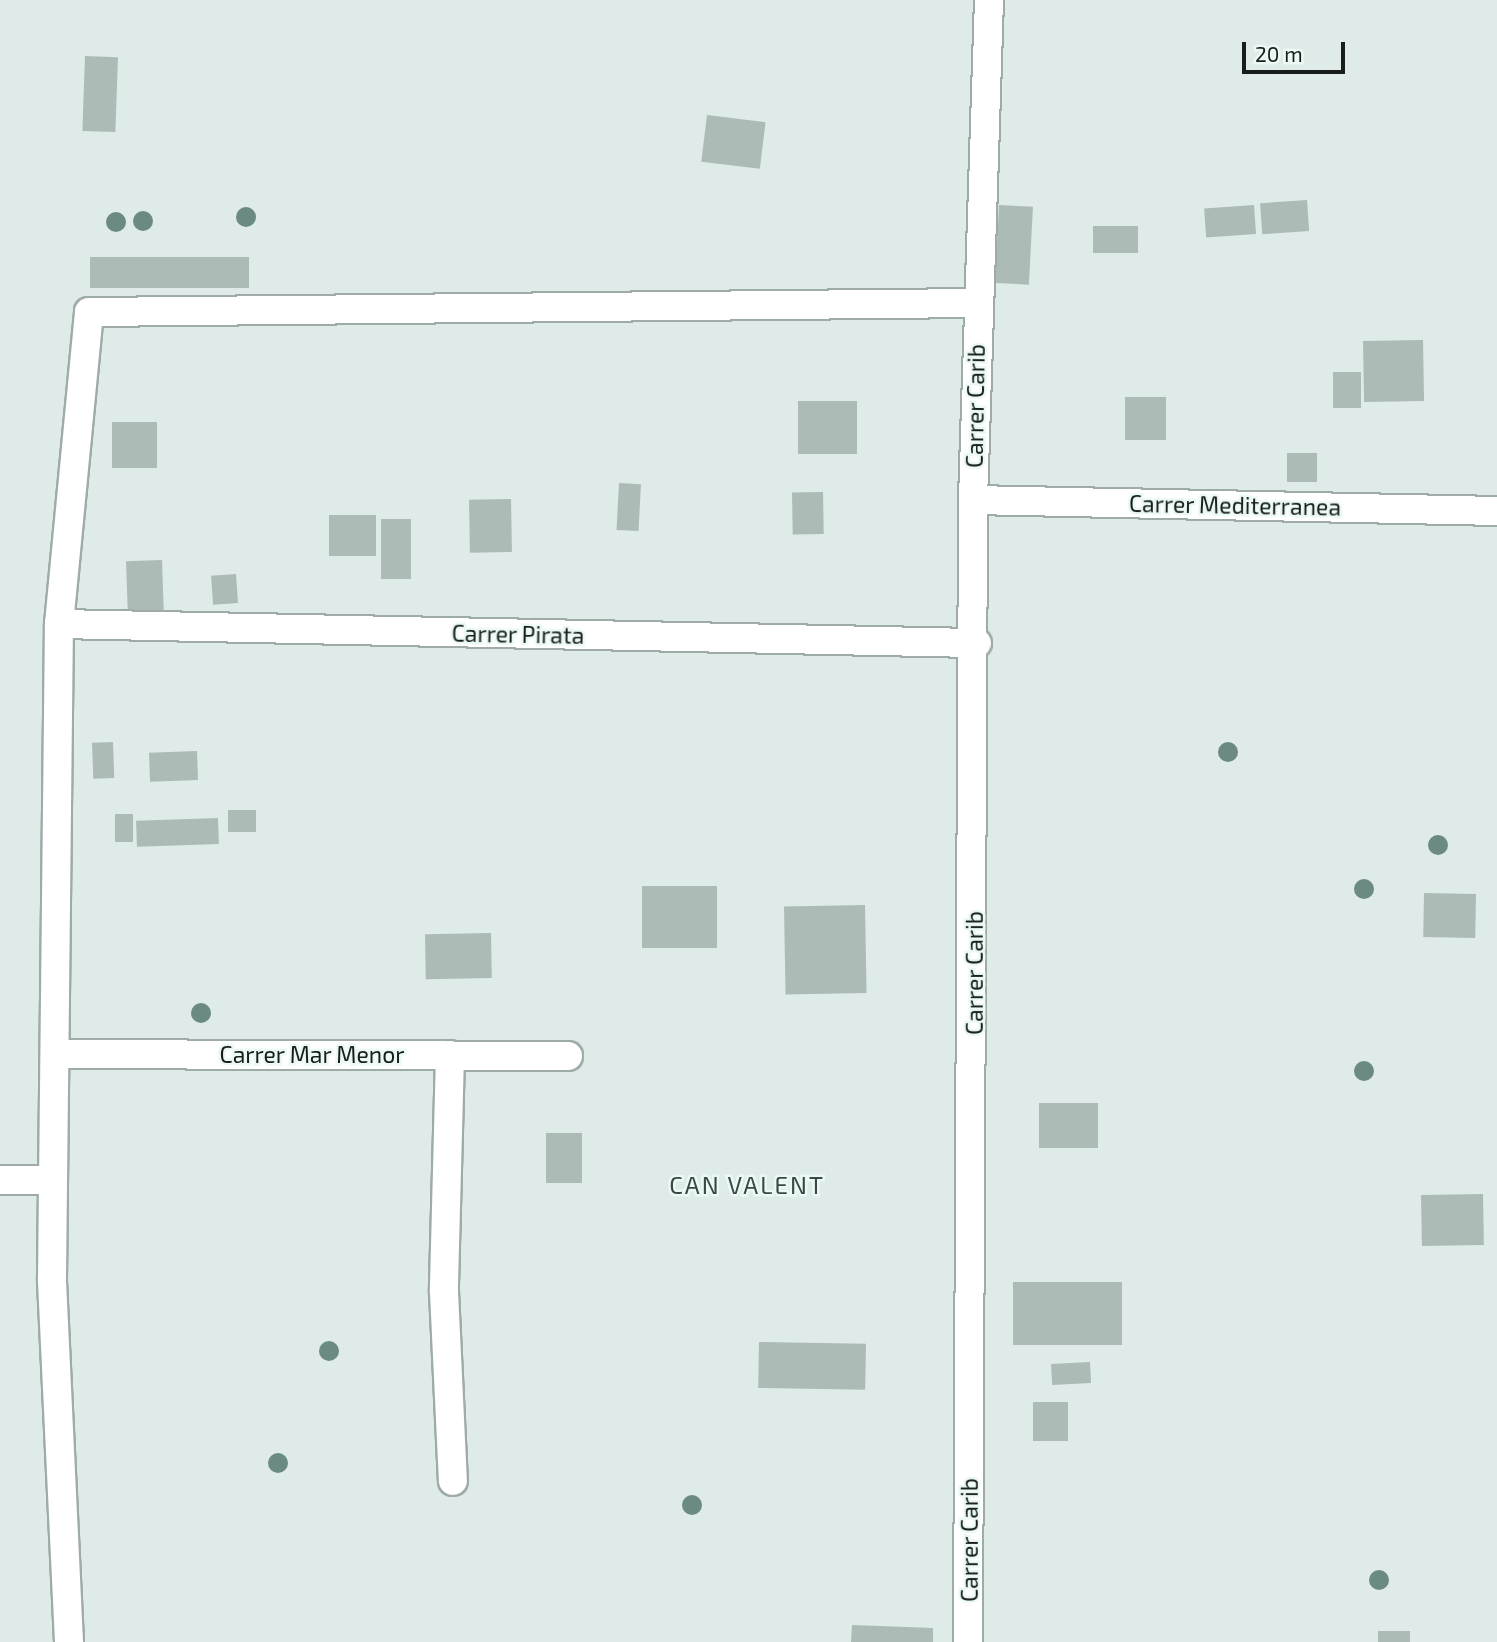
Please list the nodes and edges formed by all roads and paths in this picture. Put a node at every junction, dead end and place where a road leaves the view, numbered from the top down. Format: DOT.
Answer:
graph roads {
  1 [pos="989,0"];
  2 [pos="977,303"];
  3 [pos="973,500"];
  4 [pos="1497,511"];
  5 [pos="59,624"];
  6 [pos="976,643"];
  7 [pos="55,1054"];
  8 [pos="450,1055"];
  9 [pos="568,1056"];
  10 [pos="0,1180"];
  11 [pos="53,1180"];
  12 [pos="453,1481"];
  13 [pos="69,1642"];
  14 [pos="968,1642"];
  1 -- 2 [label="street, Carrer Carib"];
  2 -- 3 [label="street, Carrer Carib"];
  2 -- 5 [label="street"];
  3 -- 4 [label="street, Carrer Mediterranea"];
  3 -- 6 [label="street, Carrer Carib"];
  5 -- 6 [label="street, Carrer Pirata"];
  5 -- 7 [label="street"];
  6 -- 14 [label="street, Carrer Carib"];
  7 -- 8 [label="street, Carrer Mar Menor"];
  7 -- 11 [label="street"];
  8 -- 9 [label="street, Carrer Mar Menor"];
  8 -- 12 [label="street"];
  10 -- 11 [label="street"];
  11 -- 13 [label="street"];
}
